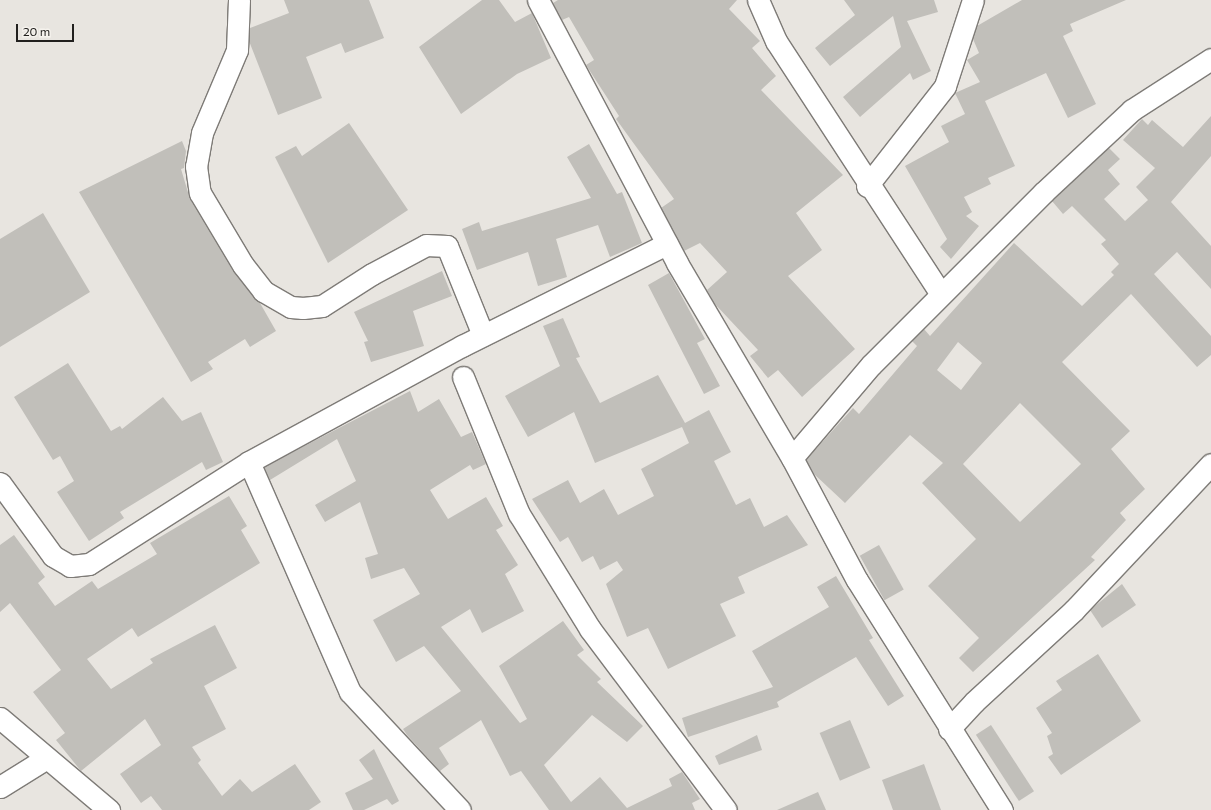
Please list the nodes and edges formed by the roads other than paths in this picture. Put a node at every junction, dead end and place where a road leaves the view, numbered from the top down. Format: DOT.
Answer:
graph roads {
  1 [pos="239,0"];
  2 [pos="538,0"];
  3 [pos="758,0"];
  4 [pos="973,0"];
  5 [pos="1211,58"];
  6 [pos="867,186"];
  7 [pos="667,244"];
  8 [pos="941,294"];
  9 [pos="483,335"];
  10 [pos="463,377"];
  11 [pos="792,458"];
  12 [pos="249,462"];
  13 [pos="1211,464"];
  14 [pos="0,483"];
  15 [pos="0,718"];
  16 [pos="949,729"];
  17 [pos="44,759"];
  18 [pos="0,787"];
  19 [pos="109,810"];
  20 [pos="460,810"];
  21 [pos="726,810"];
  22 [pos="1002,810"];
  1 -- 9 [label="street"];
  2 -- 7 [label="street"];
  3 -- 6 [label="street"];
  4 -- 6 [label="street"];
  5 -- 8 [label="street"];
  6 -- 8 [label="street"];
  7 -- 9 [label="street"];
  7 -- 11 [label="street"];
  8 -- 11 [label="street"];
  9 -- 12 [label="street"];
  10 -- 21 [label="street"];
  11 -- 16 [label="street"];
  12 -- 14 [label="street"];
  12 -- 20 [label="street"];
  13 -- 16 [label="street"];
  15 -- 17 [label="street"];
  16 -- 22 [label="street"];
  17 -- 18 [label="street"];
  17 -- 19 [label="street"];
}
